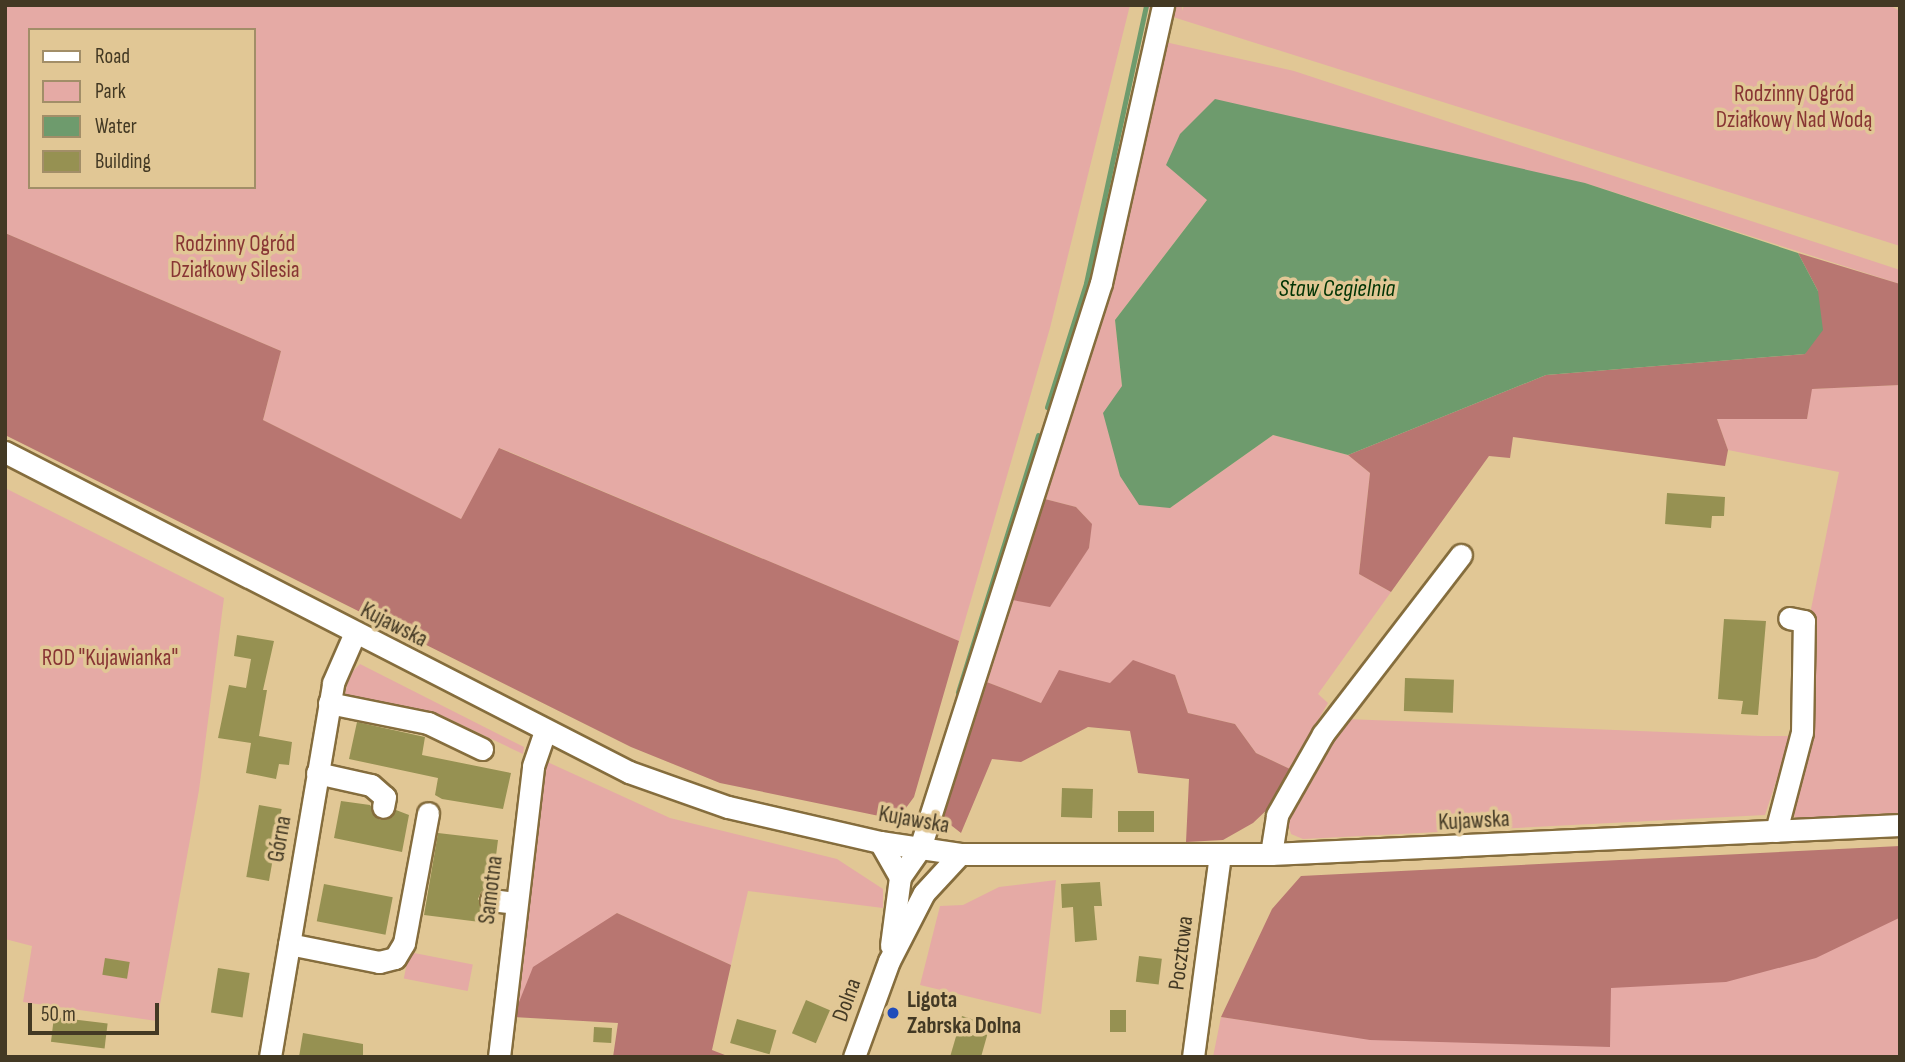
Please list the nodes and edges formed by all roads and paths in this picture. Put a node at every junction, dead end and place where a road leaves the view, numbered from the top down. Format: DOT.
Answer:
graph roads {
  1 [pos="1163,5"];
  2 [pos="5,452"];
  3 [pos="1461,555"];
  4 [pos="1789,618"];
  5 [pos="354,635"];
  6 [pos="329,703"];
  7 [pos="545,732"];
  8 [pos="482,749"];
  9 [pos="317,773"];
  10 [pos="383,807"];
  11 [pos="428,813"];
  12 [pos="1900,825"];
  13 [pos="1776,831"];
  14 [pos="880,842"];
  15 [pos="920,848"];
  16 [pos="1271,854"];
  17 [pos="960,855"];
  18 [pos="1220,855"];
  19 [pos="900,877"];
  20 [pos="927,886"];
  21 [pos="491,900"];
  22 [pos="515,903"];
  23 [pos="289,944"];
  24 [pos="889,961"];
  25 [pos="270,1057"];
  26 [pos="499,1057"];
  27 [pos="854,1057"];
  28 [pos="1193,1057"];
  1 -- 15 [label="street"];
  2 -- 5 [label="street, Kujawska"];
  3 -- 16 [label="street"];
  4 -- 13 [label="street"];
  5 -- 6 [label="street, Górna"];
  5 -- 7 [label="street, Kujawska"];
  6 -- 8 [label="street"];
  6 -- 9 [label="street, Górna"];
  7 -- 14 [label="street, Kujawska"];
  7 -- 22 [label="street, Samotna"];
  9 -- 10 [label="street"];
  9 -- 23 [label="street, Górna"];
  11 -- 23 [label="street"];
  12 -- 13 [label="street, Kujawska"];
  13 -- 16 [label="street, Kujawska"];
  14 -- 15 [label="street, Kujawska"];
  14 -- 19 [label="street"];
  15 -- 17 [label="street, Kujawska"];
  15 -- 19 [label="street, Dolna"];
  15 -- 20 [label="street"];
  16 -- 18 [label="street, Kujawska"];
  17 -- 18 [label="street, Kujawska"];
  17 -- 20 [label="street, Dolna"];
  18 -- 28 [label="street, Pocztowa"];
  19 -- 24 [label="street, Dolna"];
  20 -- 24 [label="street, Dolna"];
  21 -- 22 [label="street"];
  22 -- 26 [label="street, Samotna"];
  23 -- 25 [label="street, Górna"];
  24 -- 27 [label="street, Dolna"];
}
